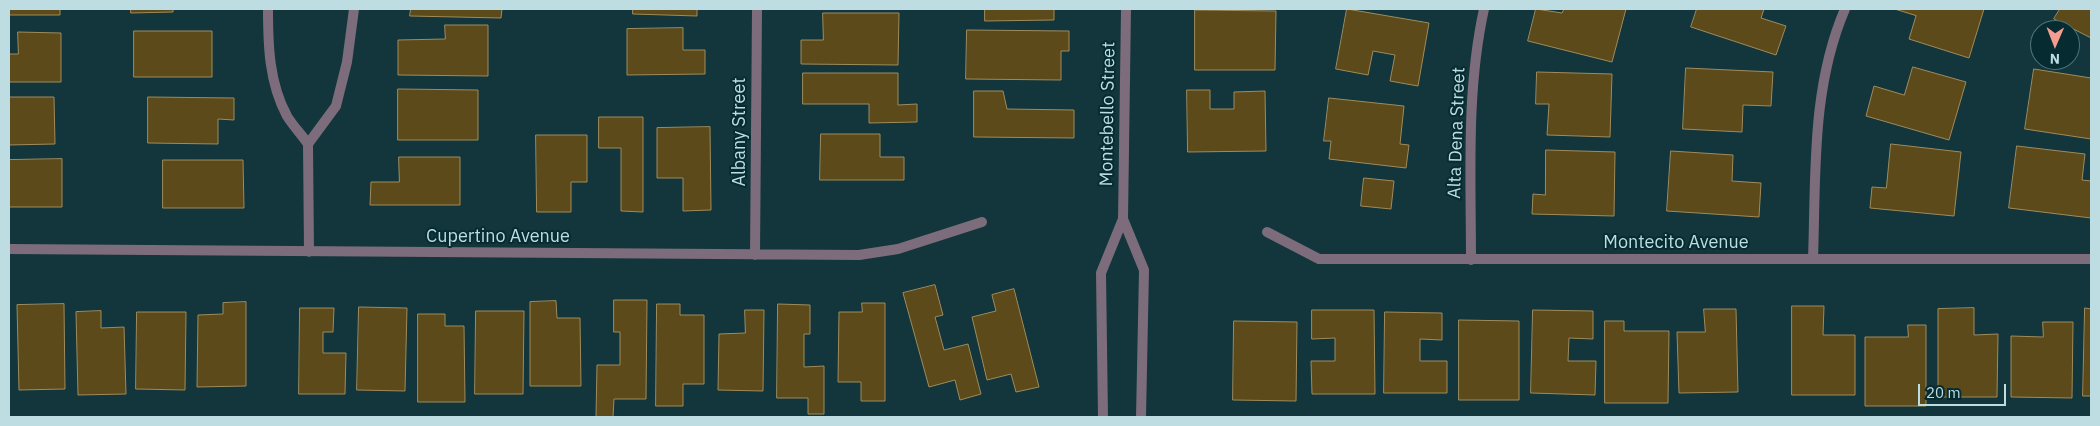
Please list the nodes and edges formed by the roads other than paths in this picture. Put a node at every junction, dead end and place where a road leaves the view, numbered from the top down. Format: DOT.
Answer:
graph roads {
  1 [pos="268,9"];
  2 [pos="354,9"];
  3 [pos="757,9"];
  4 [pos="1126,9"];
  5 [pos="1484,9"];
  6 [pos="1845,9"];
  7 [pos="308,144"];
  8 [pos="1123,219"];
  9 [pos="982,222"];
  10 [pos="1267,232"];
  11 [pos="9,250"];
  12 [pos="309,252"];
  13 [pos="755,254"];
  14 [pos="1813,259"];
  15 [pos="2091,259"];
  16 [pos="1471,260"];
  17 [pos="1103,417"];
  18 [pos="1141,417"];
  1 -- 7 [label="street"];
  2 -- 7 [label="street"];
  3 -- 13 [label="street, Albany Street"];
  4 -- 8 [label="street, Montebello Street"];
  5 -- 16 [label="street, Alta Dena Street"];
  6 -- 14 [label="street"];
  7 -- 12 [label="street"];
  8 -- 17 [label="street, Montebello Street"];
  8 -- 18 [label="street, Montebello Street"];
  9 -- 13 [label="street, Cupertino Avenue"];
  10 -- 16 [label="street, Montecito Avenue"];
  11 -- 12 [label="street, Cupertino Avenue"];
  12 -- 13 [label="street, Cupertino Avenue"];
  14 -- 15 [label="street, Montecito Avenue"];
  14 -- 16 [label="street, Montecito Avenue"];
}
